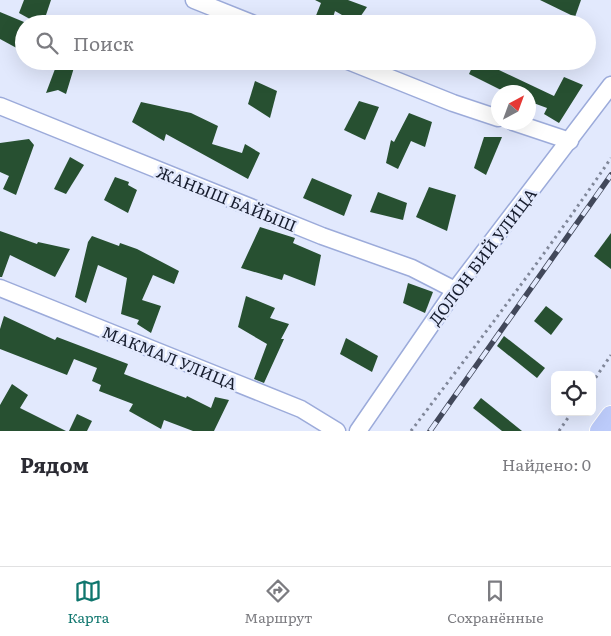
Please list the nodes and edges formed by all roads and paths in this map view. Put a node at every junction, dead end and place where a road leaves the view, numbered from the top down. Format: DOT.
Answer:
graph roads {
  1 [pos="194,0"];
  2 [pos="232,15"];
  3 [pos="370,70"];
  4 [pos="611,85"];
  5 [pos="0,106"];
  6 [pos="491,116"];
  7 [pos="536,130"];
  8 [pos="570,141"];
  9 [pos="611,158"];
  10 [pos="0,288"];
  11 [pos="455,290"];
  12 [pos="611,355"];
  13 [pos="596,377"];
  14 [pos="569,416"];
  15 [pos="611,416"];
  16 [pos="337,431"];
  17 [pos="358,431"];
  18 [pos="411,431"];
  19 [pos="559,431"];
  20 [pos="600,431"];
  1 -- 2 [label="street"];
  3 -- 6 [label="street"];
  4 -- 8 [label="street, ДОЛОН БИЙ УЛИЦА"];
  5 -- 11 [label="street, ЖАНЫШ БАЙЫШ"];
  7 -- 8 [label="street"];
  8 -- 11 [label="street, ДОЛОН БИЙ УЛИЦА"];
  9 -- 18 [label="path"];
  10 -- 16 [label="street, МАКМАЛ УЛИЦА"];
  11 -- 17 [label="street, ДОЛОН БИЙ УЛИЦА"];
  12 -- 13 [label="path"];
  14 -- 19 [label="path"];
  15 -- 20 [label="main road"];
}
